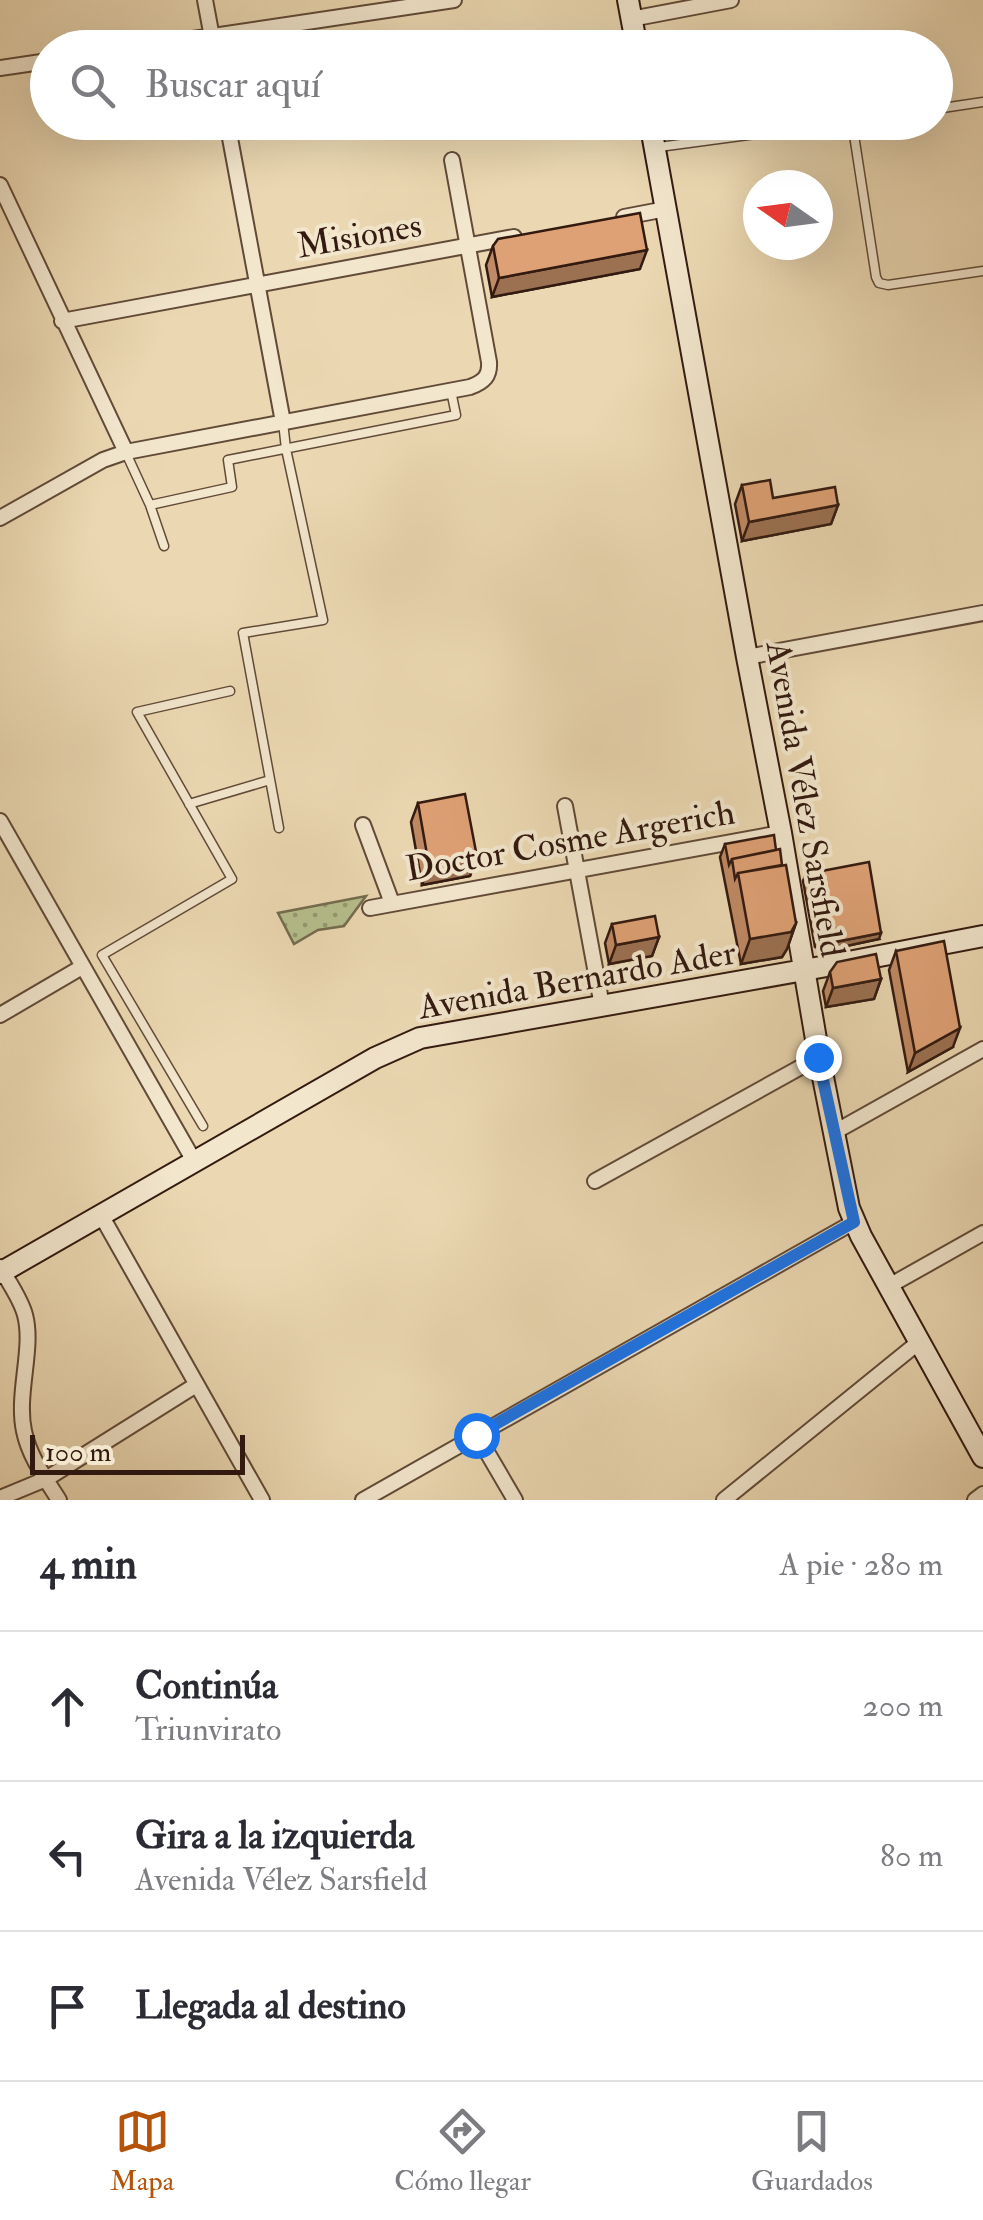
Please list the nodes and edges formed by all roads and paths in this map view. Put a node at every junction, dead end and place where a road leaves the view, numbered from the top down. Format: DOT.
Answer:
graph roads {
  1 [pos="205,0"];
  2 [pos="454,0"];
  3 [pos="731,0"];
  4 [pos="416,3"];
  5 [pos="630,9"];
  6 [pos="210,30"];
  7 [pos="271,30"];
  8 [pos="30,63"];
  9 [pos="0,68"];
  10 [pos="983,102"];
  11 [pos="953,106"];
  12 [pos="230,140"];
  13 [pos="653,140"];
  14 [pos="714,140"];
  15 [pos="852,140"];
  16 [pos="654,148"];
  17 [pos="452,160"];
  18 [pos="0,188"];
  19 [pos="666,209"];
  20 [pos="612,219"];
  21 [pos="522,236"];
  22 [pos="468,246"];
  23 [pos="983,272"];
  24 [pos="257,284"];
  25 [pos="62,320"];
  26 [pos="451,390"];
  27 [pos="283,422"];
  28 [pos="286,448"];
  29 [pos="126,452"];
  30 [pos="150,506"];
  31 [pos="0,518"];
  32 [pos="164,546"];
  33 [pos="983,614"];
  34 [pos="747,657"];
  35 [pos="230,691"];
  36 [pos="270,780"];
  37 [pos="189,804"];
  38 [pos="565,806"];
  39 [pos="0,821"];
  40 [pos="363,825"];
  41 [pos="279,828"];
  42 [pos="781,832"];
  43 [pos="576,871"];
  44 [pos="392,903"];
  45 [pos="370,908"];
  46 [pos="983,936"];
  47 [pos="82,968"];
  48 [pos="804,970"];
  49 [pos="602,1006"];
  50 [pos="0,1016"];
  51 [pos="983,1049"];
  52 [pos="818,1057"];
  53 [pos="203,1126"];
  54 [pos="833,1133"];
  55 [pos="194,1161"];
  56 [pos="595,1181"];
  57 [pos="102,1215"];
  58 [pos="854,1222"];
  59 [pos="983,1234"];
  60 [pos="1,1270"];
  61 [pos="889,1286"];
  62 [pos="919,1342"];
  63 [pos="196,1385"];
  64 [pos="975,1422"];
  65 [pos="476,1435"];
  66 [pos="983,1457"];
  67 [pos="46,1479"];
  68 [pos="983,1494"];
  69 [pos="0,1498"];
  70 [pos="59,1500"];
  71 [pos="262,1500"];
  72 [pos="363,1500"];
  73 [pos="515,1500"];
  74 [pos="724,1500"];
  75 [pos="975,1500"];
  1 -- 6 [label="street"];
  2 -- 4 [label="street"];
  3 -- 5 [label="street"];
  4 -- 7 [label="street"];
  8 -- 9 [label="street"];
  10 -- 11 [label="lane"];
  12 -- 24 [label="street"];
  13 -- 16 [label="main road, Avenida Vélez Sarsfield"];
  14 -- 16 [label="lane"];
  15 -- 23 [label="lane"];
  16 -- 19 [label="main road, Avenida Vélez Sarsfield"];
  17 -- 22 [label="street"];
  18 -- 25 [label="street"];
  19 -- 20 [label="street"];
  19 -- 34 [label="main road, Avenida Vélez Sarsfield"];
  21 -- 22 [label="street, Misiones"];
  22 -- 24 [label="street, Misiones"];
  22 -- 26 [label="street"];
  24 -- 25 [label="street, Misiones"];
  24 -- 27 [label="street"];
  25 -- 29 [label="street"];
  26 -- 27 [label="street"];
  26 -- 28 [label="lane"];
  27 -- 28 [label="lane"];
  27 -- 29 [label="street"];
  28 -- 30 [label="lane"];
  28 -- 36 [label="lane"];
  29 -- 30 [label="lane"];
  29 -- 31 [label="street"];
  30 -- 32 [label="lane"];
  33 -- 34 [label="street"];
  34 -- 42 [label="main road, Avenida Vélez Sarsfield"];
  35 -- 37 [label="lane"];
  36 -- 37 [label="lane"];
  36 -- 41 [label="lane"];
  37 -- 53 [label="lane"];
  38 -- 43 [label="street"];
  39 -- 47 [label="street"];
  40 -- 44 [label="street"];
  42 -- 43 [label="street, Doctor Cosme Argerich"];
  42 -- 48 [label="main road, Avenida Vélez Sarsfield"];
  43 -- 44 [label="street, Doctor Cosme Argerich"];
  43 -- 49 [label="street"];
  44 -- 45 [label="street, Doctor Cosme Argerich"];
  46 -- 48 [label="main road, Avenida Bernardo Ader"];
  47 -- 50 [label="street"];
  47 -- 55 [label="street"];
  48 -- 49 [label="main road, Avenida Bernardo Ader"];
  48 -- 52 [label="main road, Avenida Vélez Sarsfield"];
  49 -- 55 [label="main road, Avenida Bernardo Ader"];
  51 -- 54 [label="street"];
  52 -- 54 [label="main road, Avenida Vélez Sarsfield"];
  52 -- 56 [label="street"];
  54 -- 58 [label="main road, Avenida Vélez Sarsfield"];
  55 -- 57 [label="main road, Avenida Bernardo Ader"];
  57 -- 60 [label="main road, Avenida Bernardo Ader"];
  57 -- 63 [label="street"];
  58 -- 61 [label="main road, Avenida Vélez Sarsfield"];
  58 -- 65 [label="street"];
  59 -- 61 [label="street"];
  60 -- 67 [label="street"];
  61 -- 62 [label="main road, Avenida Vélez Sarsfield"];
  62 -- 64 [label="main road, Avenida Vélez Sarsfield"];
  62 -- 74 [label="street"];
  63 -- 67 [label="street"];
  63 -- 71 [label="street"];
  64 -- 66 [label="main road, Avenida Vélez Sarsfield"];
  65 -- 72 [label="street"];
  65 -- 73 [label="street"];
  67 -- 69 [label="street"];
  67 -- 70 [label="street"];
  68 -- 75 [label="street"];
}
